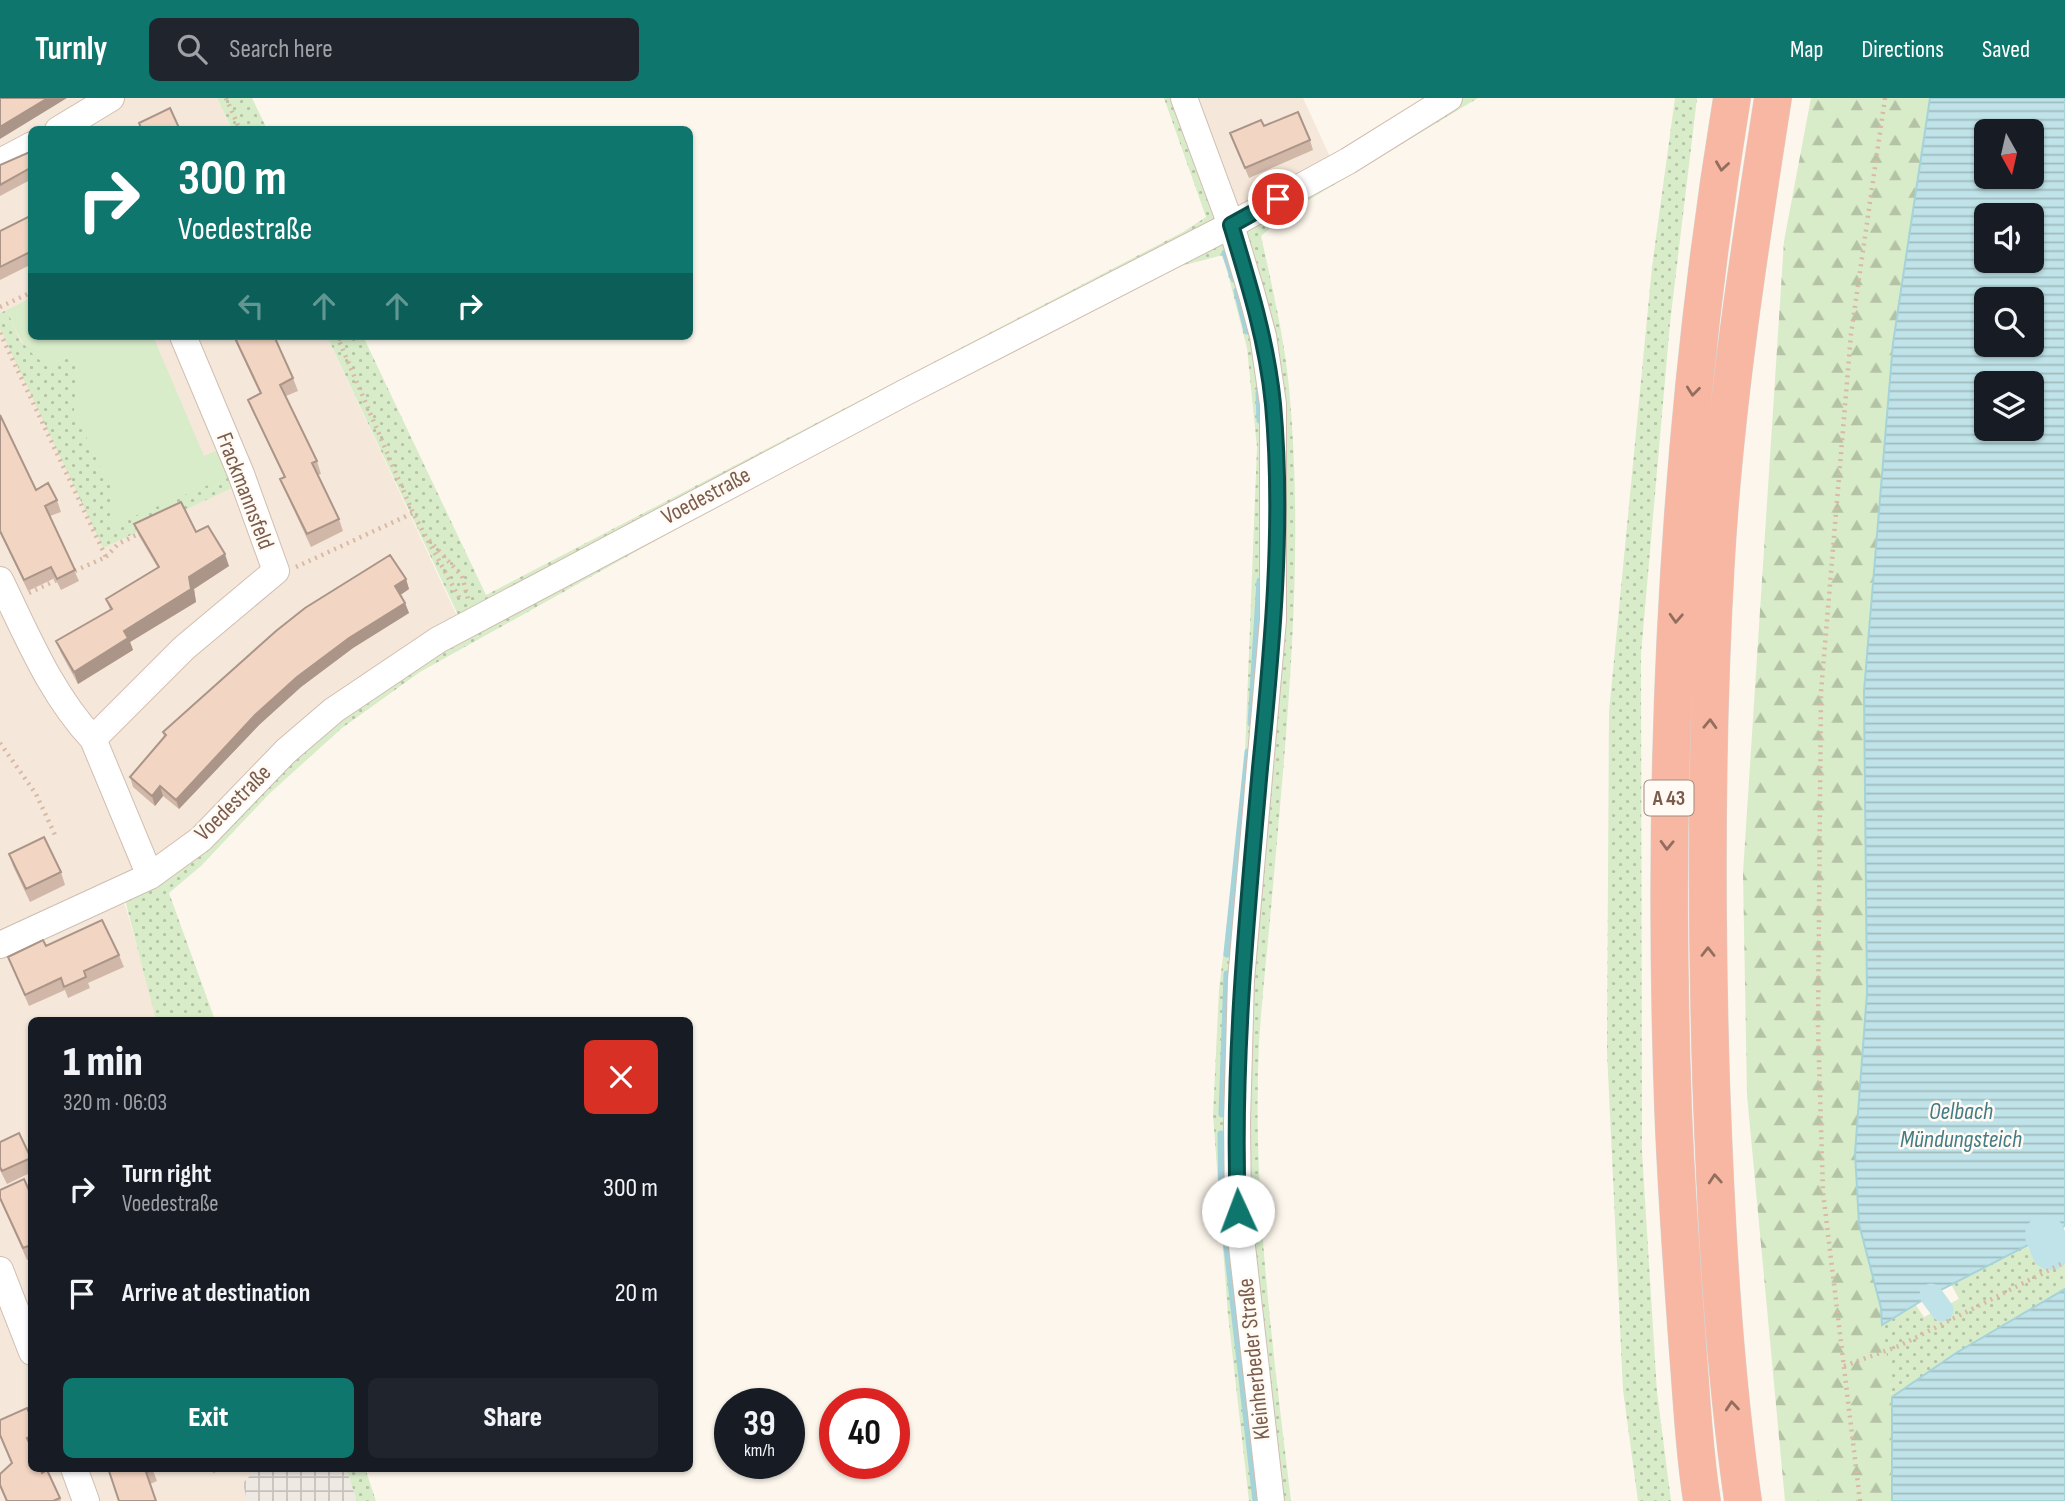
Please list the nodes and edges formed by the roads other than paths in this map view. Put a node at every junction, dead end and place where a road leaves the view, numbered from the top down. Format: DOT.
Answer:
graph roads {
  1 [pos="1185,98"];
  2 [pos="1449,98"];
  3 [pos="1732,98"];
  4 [pos="1773,98"];
  5 [pos="104,112"];
  6 [pos="68,126"];
  7 [pos="28,147"];
  8 [pos="0,162"];
  9 [pos="1231,225"];
  10 [pos="185,340"];
  11 [pos="5,591"];
  12 [pos="93,739"];
  13 [pos="150,876"];
  14 [pos="0,946"];
  15 [pos="2,1282"];
  16 [pos="28,1343"];
  17 [pos="75,1472"];
  18 [pos="86,1501"];
  19 [pos="1271,1501"];
  20 [pos="1702,1501"];
  21 [pos="1743,1501"];
  1 -- 9 [label="street, Kleinherbeder Straße"];
  2 -- 9 [label="street, Voedestraße"];
  3 -- 20 [label="highway, A 43, one-way"];
  21 -- 4 [label="highway, A 43, one-way"];
  5 -- 6 [label="street"];
  7 -- 8 [label="street"];
  9 -- 13 [label="street, Voedestraße"];
  9 -- 19 [label="street, Kleinherbeder Straße"];
  10 -- 12 [label="street, Frackmannsfeld"];
  11 -- 12 [label="street"];
  12 -- 13 [label="street"];
  13 -- 14 [label="street, Voedestraße"];
  15 -- 16 [label="street"];
  17 -- 18 [label="street"];
}
